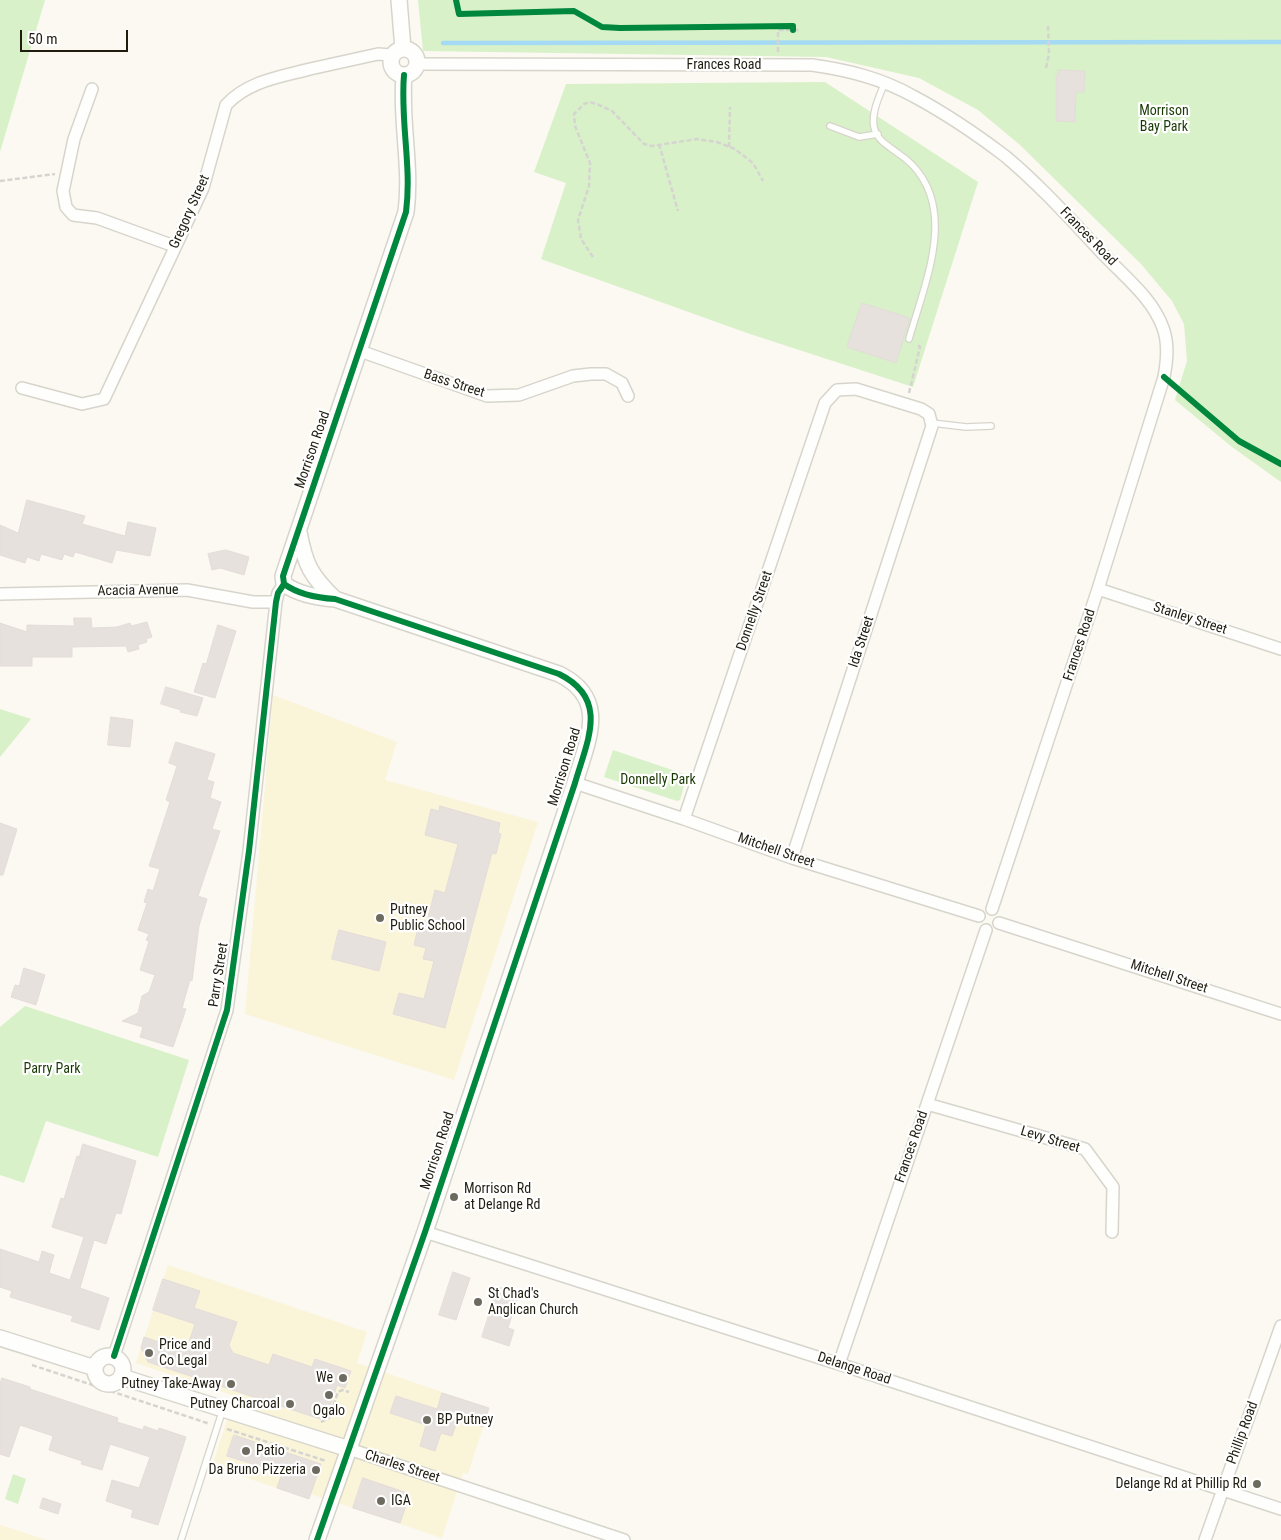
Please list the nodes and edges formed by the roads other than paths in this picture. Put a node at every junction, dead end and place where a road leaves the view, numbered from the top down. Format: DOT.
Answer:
graph roads {
  1 [pos="399,0"];
  2 [pos="398,52"];
  3 [pos="417,64"];
  4 [pos="404,75"];
  5 [pos="885,82"];
  6 [pos="92,89"];
  7 [pos="830,126"];
  8 [pos="878,134"];
  9 [pos="174,246"];
  10 [pos="909,338"];
  11 [pos="360,351"];
  12 [pos="22,388"];
  13 [pos="628,396"];
  14 [pos="932,425"];
  15 [pos="992,426"];
  16 [pos="299,529"];
  17 [pos="284,584"];
  18 [pos="1098,589"];
  19 [pos="0,594"];
  20 [pos="335,599"];
  21 [pos="276,602"];
  22 [pos="1281,649"];
  23 [pos="575,783"];
  24 [pos="684,819"];
  25 [pos="792,858"];
  26 [pos="992,909"];
  27 [pos="979,916"];
  28 [pos="999,923"];
  29 [pos="986,930"];
  30 [pos="1281,1014"];
  31 [pos="927,1104"];
  32 [pos="425,1232"];
  33 [pos="1112,1232"];
  34 [pos="1281,1326"];
  35 [pos="0,1338"];
  36 [pos="114,1356"];
  37 [pos="839,1364"];
  38 [pos="95,1368"];
  39 [pos="122,1377"];
  40 [pos="223,1409"];
  41 [pos="349,1449"];
  42 [pos="1223,1490"];
  43 [pos="1281,1509"];
  44 [pos="181,1540"];
  45 [pos="317,1540"];
  46 [pos="624,1540"];
  47 [pos="1205,1540"];
  1 -- 2 [label="street"];
  2 -- 3 [label="street"];
  2 -- 4 [label="street"];
  2 -- 9 [label="street, Gregory Street"];
  3 -- 4 [label="street"];
  3 -- 5 [label="street, Frances Road"];
  4 -- 11 [label="street, Morrison Road"];
  5 -- 8 [label="lane"];
  5 -- 18 [label="street, Frances Road"];
  6 -- 9 [label="street"];
  7 -- 8 [label="lane"];
  8 -- 10 [label="lane"];
  9 -- 12 [label="street, Gregory Street"];
  11 -- 13 [label="street, Bass Street"];
  11 -- 16 [label="street, Morrison Road"];
  14 -- 15 [label="lane"];
  14 -- 24 [label="street, Donnelly Street"];
  14 -- 25 [label="street, Ida Street"];
  16 -- 17 [label="street, Morrison Road"];
  16 -- 20 [label="street"];
  17 -- 20 [label="street, Morrison Road"];
  17 -- 21 [label="street, Parry Street"];
  18 -- 22 [label="street, Stanley Street"];
  18 -- 26 [label="street, Frances Road"];
  19 -- 21 [label="street, Acacia Avenue"];
  20 -- 23 [label="street, Morrison Road"];
  21 -- 36 [label="street, Parry Street"];
  23 -- 24 [label="street, Mitchell Street"];
  23 -- 32 [label="street, Morrison Road"];
  24 -- 25 [label="street, Mitchell Street"];
  25 -- 27 [label="street, Mitchell Street"];
  26 -- 27 [label="street"];
  26 -- 28 [label="street"];
  27 -- 29 [label="street"];
  28 -- 29 [label="street"];
  28 -- 30 [label="street, Mitchell Street"];
  29 -- 31 [label="street, Frances Road"];
  31 -- 33 [label="street, Levy Street"];
  31 -- 37 [label="street, Frances Road"];
  32 -- 37 [label="street, Delange Road"];
  32 -- 41 [label="street, Morrison Road"];
  34 -- 42 [label="street, Phillip Road"];
  35 -- 38 [label="street"];
  36 -- 38 [label="street"];
  36 -- 39 [label="street"];
  37 -- 42 [label="street, Delange Road"];
  38 -- 39 [label="street"];
  39 -- 40 [label="street, Charles Street"];
  40 -- 41 [label="street, Charles Street"];
  40 -- 44 [label="lane"];
  41 -- 45 [label="street, Morrison Road"];
  41 -- 46 [label="street, Charles Street"];
  42 -- 43 [label="street, Delange Road"];
  42 -- 47 [label="street, Phillip Road"];
}
